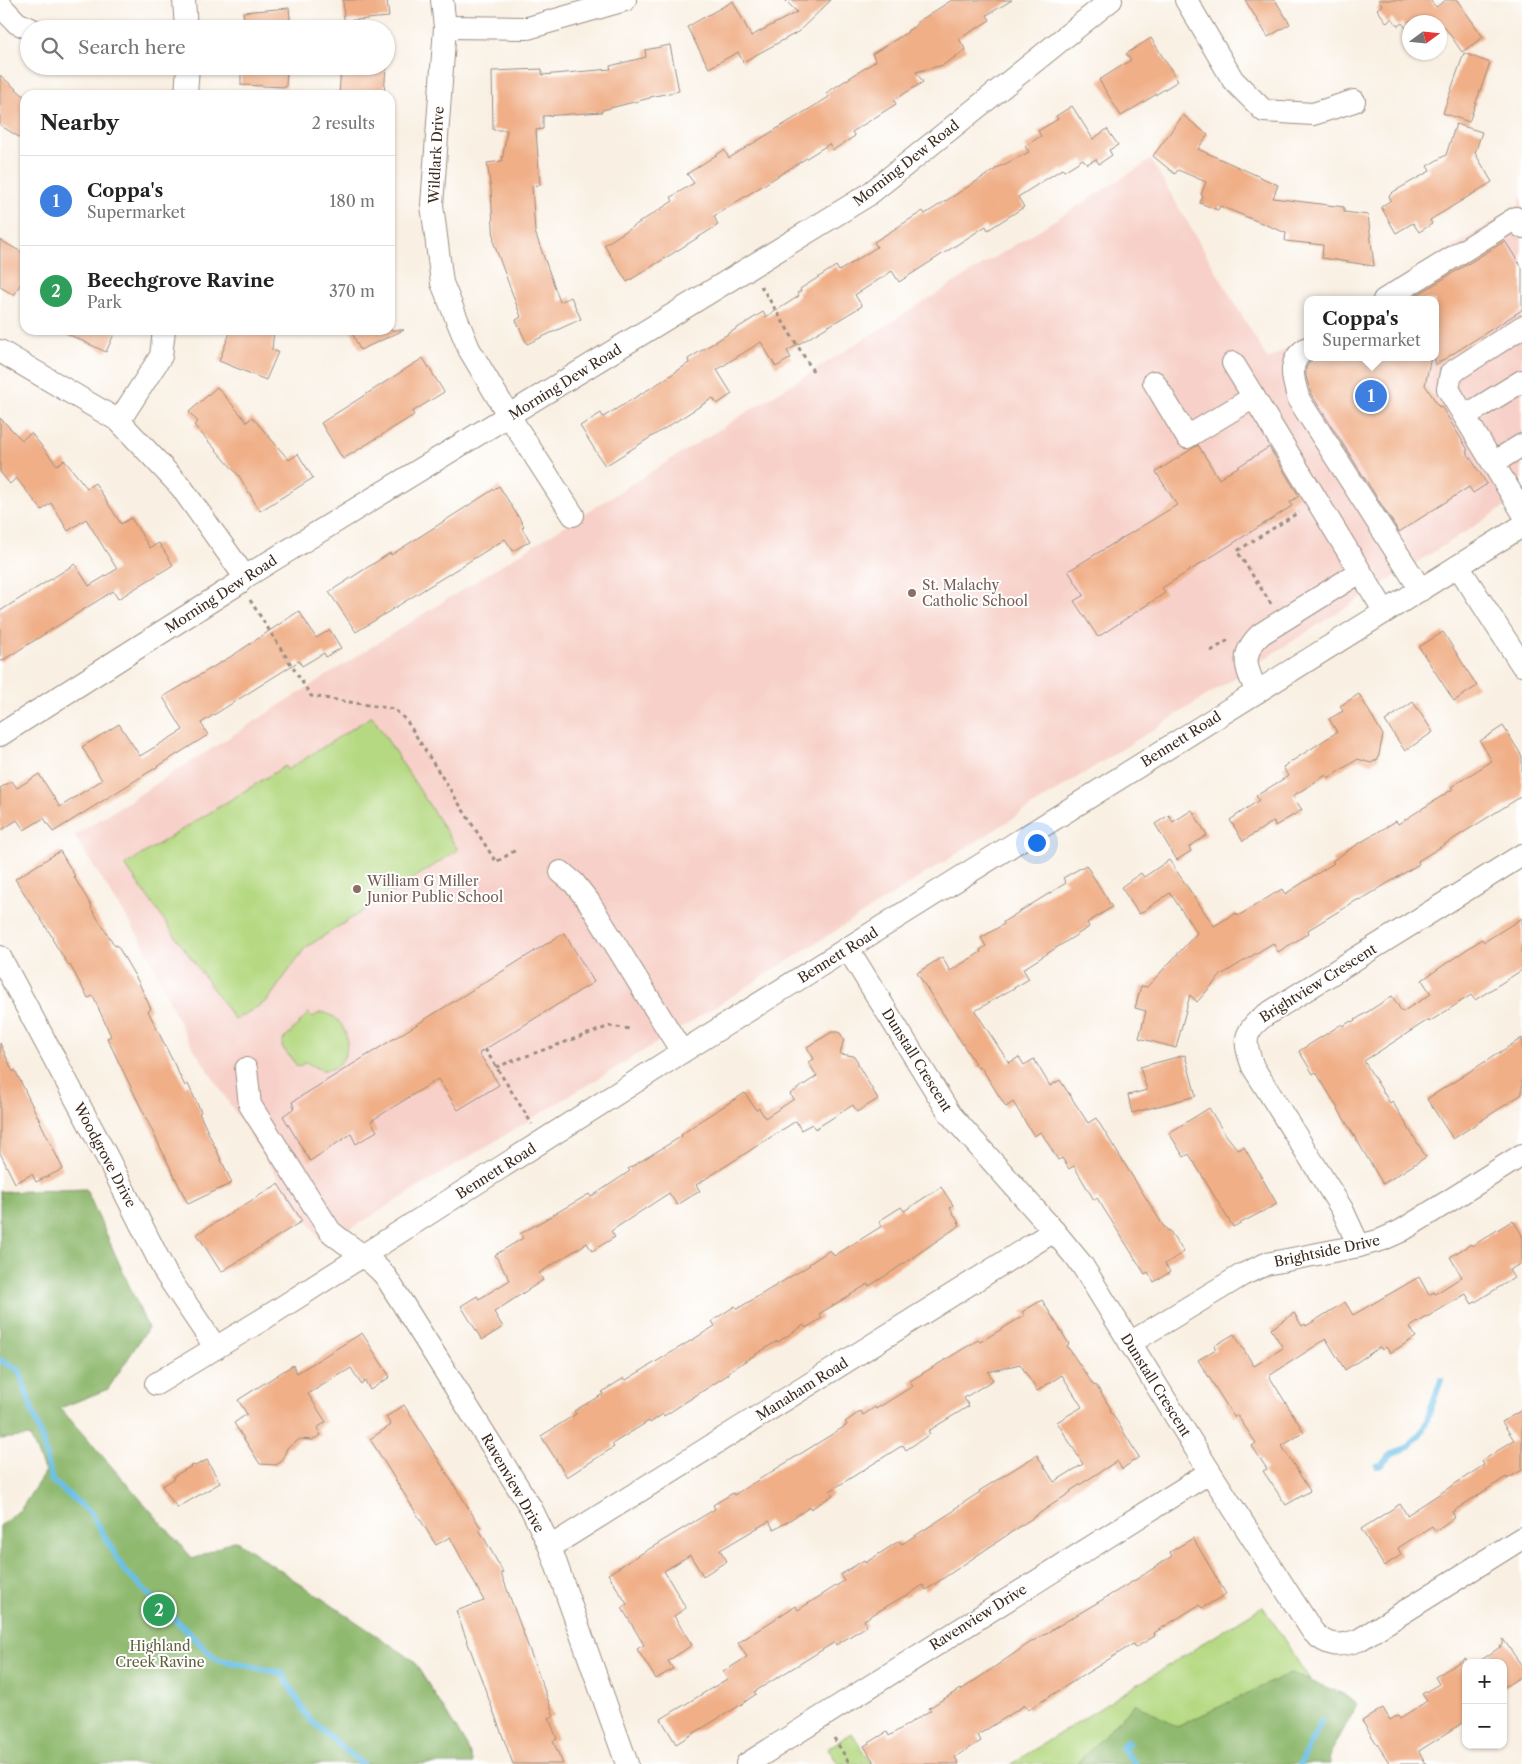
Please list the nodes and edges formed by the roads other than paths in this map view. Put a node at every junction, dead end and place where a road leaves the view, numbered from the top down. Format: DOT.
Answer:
graph roads {
  1 [pos="184,0"];
  2 [pos="442,0"];
  3 [pos="625,0"];
  4 [pos="1110,0"];
  5 [pos="1186,0"];
  6 [pos="0,5"];
  7 [pos="185,20"];
  8 [pos="20,24"];
  9 [pos="445,27"];
  10 [pos="187,75"];
  11 [pos="186,90"];
  12 [pos="1354,101"];
  13 [pos="1522,228"];
  14 [pos="1390,296"];
  15 [pos="1522,327"];
  16 [pos="163,335"];
  17 [pos="1304,350"];
  18 [pos="0,351"];
  19 [pos="1232,363"];
  20 [pos="1154,382"];
  21 [pos="1522,382"];
  22 [pos="1254,397"];
  23 [pos="509,416"];
  24 [pos="1465,416"];
  25 [pos="118,421"];
  26 [pos="1522,445"];
  27 [pos="1493,463"];
  28 [pos="1522,511"];
  29 [pos="573,515"];
  30 [pos="1522,526"];
  31 [pos="1458,566"];
  32 [pos="1360,572"];
  33 [pos="242,580"];
  34 [pos="1421,590"];
  35 [pos="1385,612"];
  36 [pos="1522,666"];
  37 [pos="1257,692"];
  38 [pos="0,734"];
  39 [pos="1522,855"];
  40 [pos="561,872"];
  41 [pos="848,949"];
  42 [pos="0,957"];
  43 [pos="682,1052"];
  44 [pos="246,1069"];
  45 [pos="1522,1155"];
  46 [pos="1054,1231"];
  47 [pos="1359,1246"];
  48 [pos="363,1256"];
  49 [pos="1130,1343"];
  50 [pos="216,1348"];
  51 [pos="156,1384"];
  52 [pos="1210,1472"];
  53 [pos="1522,1538"];
  54 [pos="550,1547"];
  55 [pos="627,1764"];
  56 [pos="747,1764"];
  1 -- 7 [label="street"];
  2 -- 9 [label="street, Wildlark Drive"];
  3 -- 9 [label="street"];
  4 -- 23 [label="street, Morning Dew Road"];
  5 -- 12 [label="street"];
  6 -- 8 [label="street"];
  9 -- 23 [label="street, Wildlark Drive"];
  10 -- 11 [label="street"];
  13 -- 14 [label="street"];
  15 -- 24 [label="street"];
  16 -- 25 [label="street"];
  17 -- 34 [label="street"];
  18 -- 25 [label="street"];
  19 -- 22 [label="street"];
  20 -- 22 [label="street"];
  21 -- 24 [label="street"];
  22 -- 32 [label="street"];
  23 -- 29 [label="street, Wildlark Drive"];
  23 -- 33 [label="street, Morning Dew Road"];
  24 -- 27 [label="street"];
  25 -- 33 [label="street"];
  26 -- 27 [label="street"];
  27 -- 28 [label="street"];
  30 -- 31 [label="street, Bennett Road"];
  31 -- 34 [label="street, Bennett Road"];
  31 -- 36 [label="street"];
  32 -- 35 [label="street"];
  32 -- 37 [label="street"];
  33 -- 38 [label="street, Morning Dew Road"];
  34 -- 35 [label="street, Bennett Road"];
  35 -- 37 [label="street, Bennett Road"];
  37 -- 41 [label="street, Bennett Road"];
  39 -- 47 [label="street, Brightview Crescent"];
  40 -- 43 [label="street"];
  41 -- 43 [label="street, Bennett Road"];
  41 -- 46 [label="street, Dunstall Crescent"];
  42 -- 50 [label="street, Woodgrove Drive"];
  43 -- 48 [label="street, Bennett Road"];
  44 -- 48 [label="street, Ravenview Drive"];
  45 -- 47 [label="street, Brightside Drive"];
  46 -- 49 [label="street, Dunstall Crescent"];
  46 -- 54 [label="street, Manaham Road"];
  47 -- 49 [label="street, Brightside Drive"];
  48 -- 50 [label="street, Bennett Road"];
  48 -- 54 [label="street, Ravenview Drive"];
  49 -- 52 [label="street, Dunstall Crescent"];
  50 -- 51 [label="street, Bennett Road"];
  52 -- 53 [label="street, Dunstall Crescent"];
  52 -- 56 [label="street, Ravenview Drive"];
  54 -- 55 [label="street, Ravenview Drive"];
}
